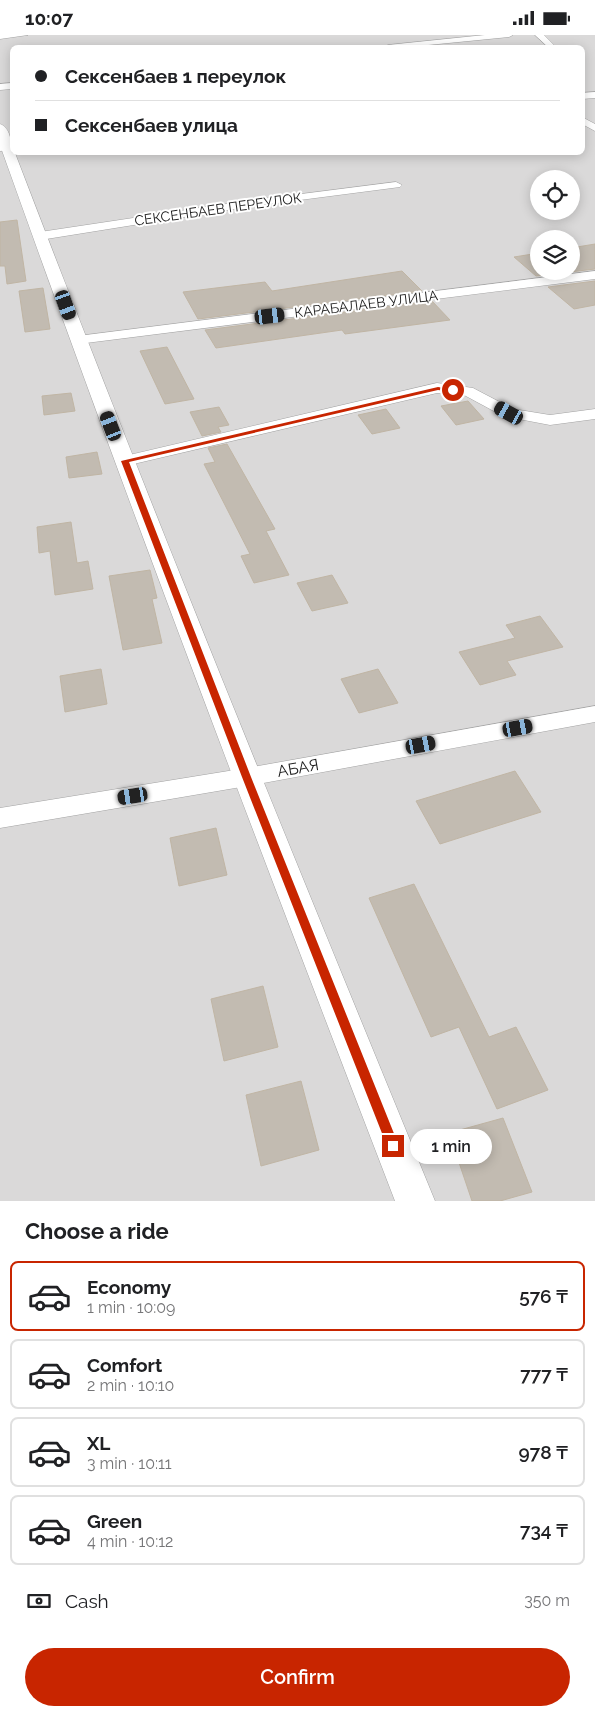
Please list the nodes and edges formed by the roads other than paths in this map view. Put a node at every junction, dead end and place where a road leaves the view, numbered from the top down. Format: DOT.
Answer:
graph roads {
  1 [pos="24,35"];
  2 [pos="509,35"];
  3 [pos="539,35"];
  4 [pos="0,37"];
  5 [pos="408,45"];
  6 [pos="550,45"];
  7 [pos="5,143"];
  8 [pos="396,185"];
  9 [pos="40,236"];
  10 [pos="595,275"];
  11 [pos="78,340"];
  12 [pos="595,414"];
  13 [pos="125,461"];
  14 [pos="595,714"];
  15 [pos="246,777"];
  16 [pos="0,818"];
  17 [pos="415,1201"];
  1 -- 4 [label="street"];
  2 -- 5 [label="street"];
  3 -- 6 [label="street"];
  7 -- 9 [label="street"];
  8 -- 9 [label="street, СЕКСЕНБАЕВ ПЕРЕУЛОК"];
  9 -- 11 [label="street"];
  10 -- 11 [label="street, КАРАБАЛАЕВ УЛИЦА"];
  11 -- 13 [label="street"];
  12 -- 13 [label="street"];
  13 -- 15 [label="street"];
  14 -- 15 [label="street, АБАЯ"];
  15 -- 16 [label="street, АБАЯ"];
  15 -- 17 [label="street"];
}
